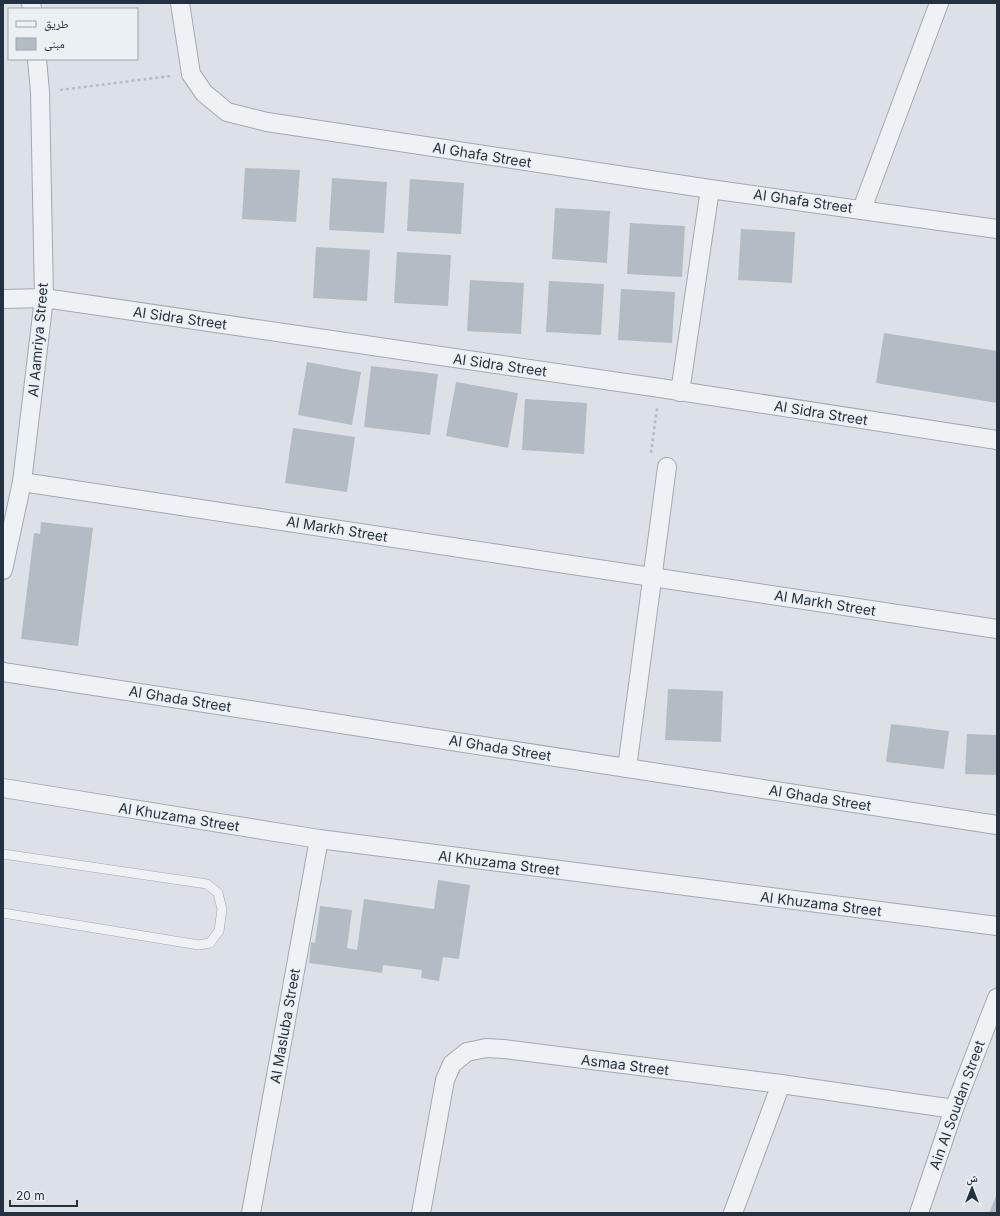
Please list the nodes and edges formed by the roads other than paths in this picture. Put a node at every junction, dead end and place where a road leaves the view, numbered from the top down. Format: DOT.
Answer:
graph roads {
  1 [pos="180,3"];
  2 [pos="939,3"];
  3 [pos="37,60"];
  4 [pos="710,189"];
  5 [pos="862,209"];
  6 [pos="997,229"];
  7 [pos="44,298"];
  8 [pos="3,299"];
  9 [pos="680,392"];
  10 [pos="997,440"];
  11 [pos="667,467"];
  12 [pos="22,482"];
  13 [pos="3,570"];
  14 [pos="652,577"];
  15 [pos="997,629"];
  16 [pos="3,672"];
  17 [pos="627,768"];
  18 [pos="3,788"];
  19 [pos="997,825"];
  20 [pos="319,840"];
  21 [pos="3,854"];
  22 [pos="3,913"];
  23 [pos="997,926"];
  24 [pos="997,998"];
  25 [pos="781,1084"];
  26 [pos="954,1109"];
  27 [pos="251,1213"];
  28 [pos="421,1213"];
  29 [pos="733,1213"];
  30 [pos="919,1213"];
  1 -- 4 [label="street, Al Ghafa Street"];
  2 -- 5 [label="street, Al Ghafa Street"];
  3 -- 7 [label="street, Al Aamriya Street"];
  4 -- 5 [label="street, Al Ghafa Street"];
  4 -- 9 [label="street"];
  5 -- 6 [label="street, Al Ghafa Street"];
  7 -- 8 [label="street, Al Sidra Street"];
  7 -- 9 [label="street, Al Sidra Street"];
  7 -- 12 [label="street, Al Aamriya Street"];
  9 -- 10 [label="street, Al Sidra Street"];
  11 -- 14 [label="street"];
  12 -- 13 [label="street, Al Aamriya Street"];
  12 -- 14 [label="street, Al Markh Street"];
  14 -- 15 [label="street, Al Markh Street"];
  14 -- 17 [label="street"];
  16 -- 17 [label="street, Al Ghada Street"];
  17 -- 19 [label="street, Al Ghada Street"];
  18 -- 20 [label="street, Al Khuzama Street"];
  20 -- 23 [label="street, Al Khuzama Street"];
  20 -- 27 [label="street, Al Masluba Street"];
  21 -- 22 [label="lane"];
  24 -- 26 [label="street, Ain Al Soudan Street"];
  25 -- 26 [label="street, Asmaa Street"];
  25 -- 28 [label="street, Asmaa Street"];
  25 -- 29 [label="street"];
  26 -- 30 [label="street, Ain Al Soudan Street"];
}
